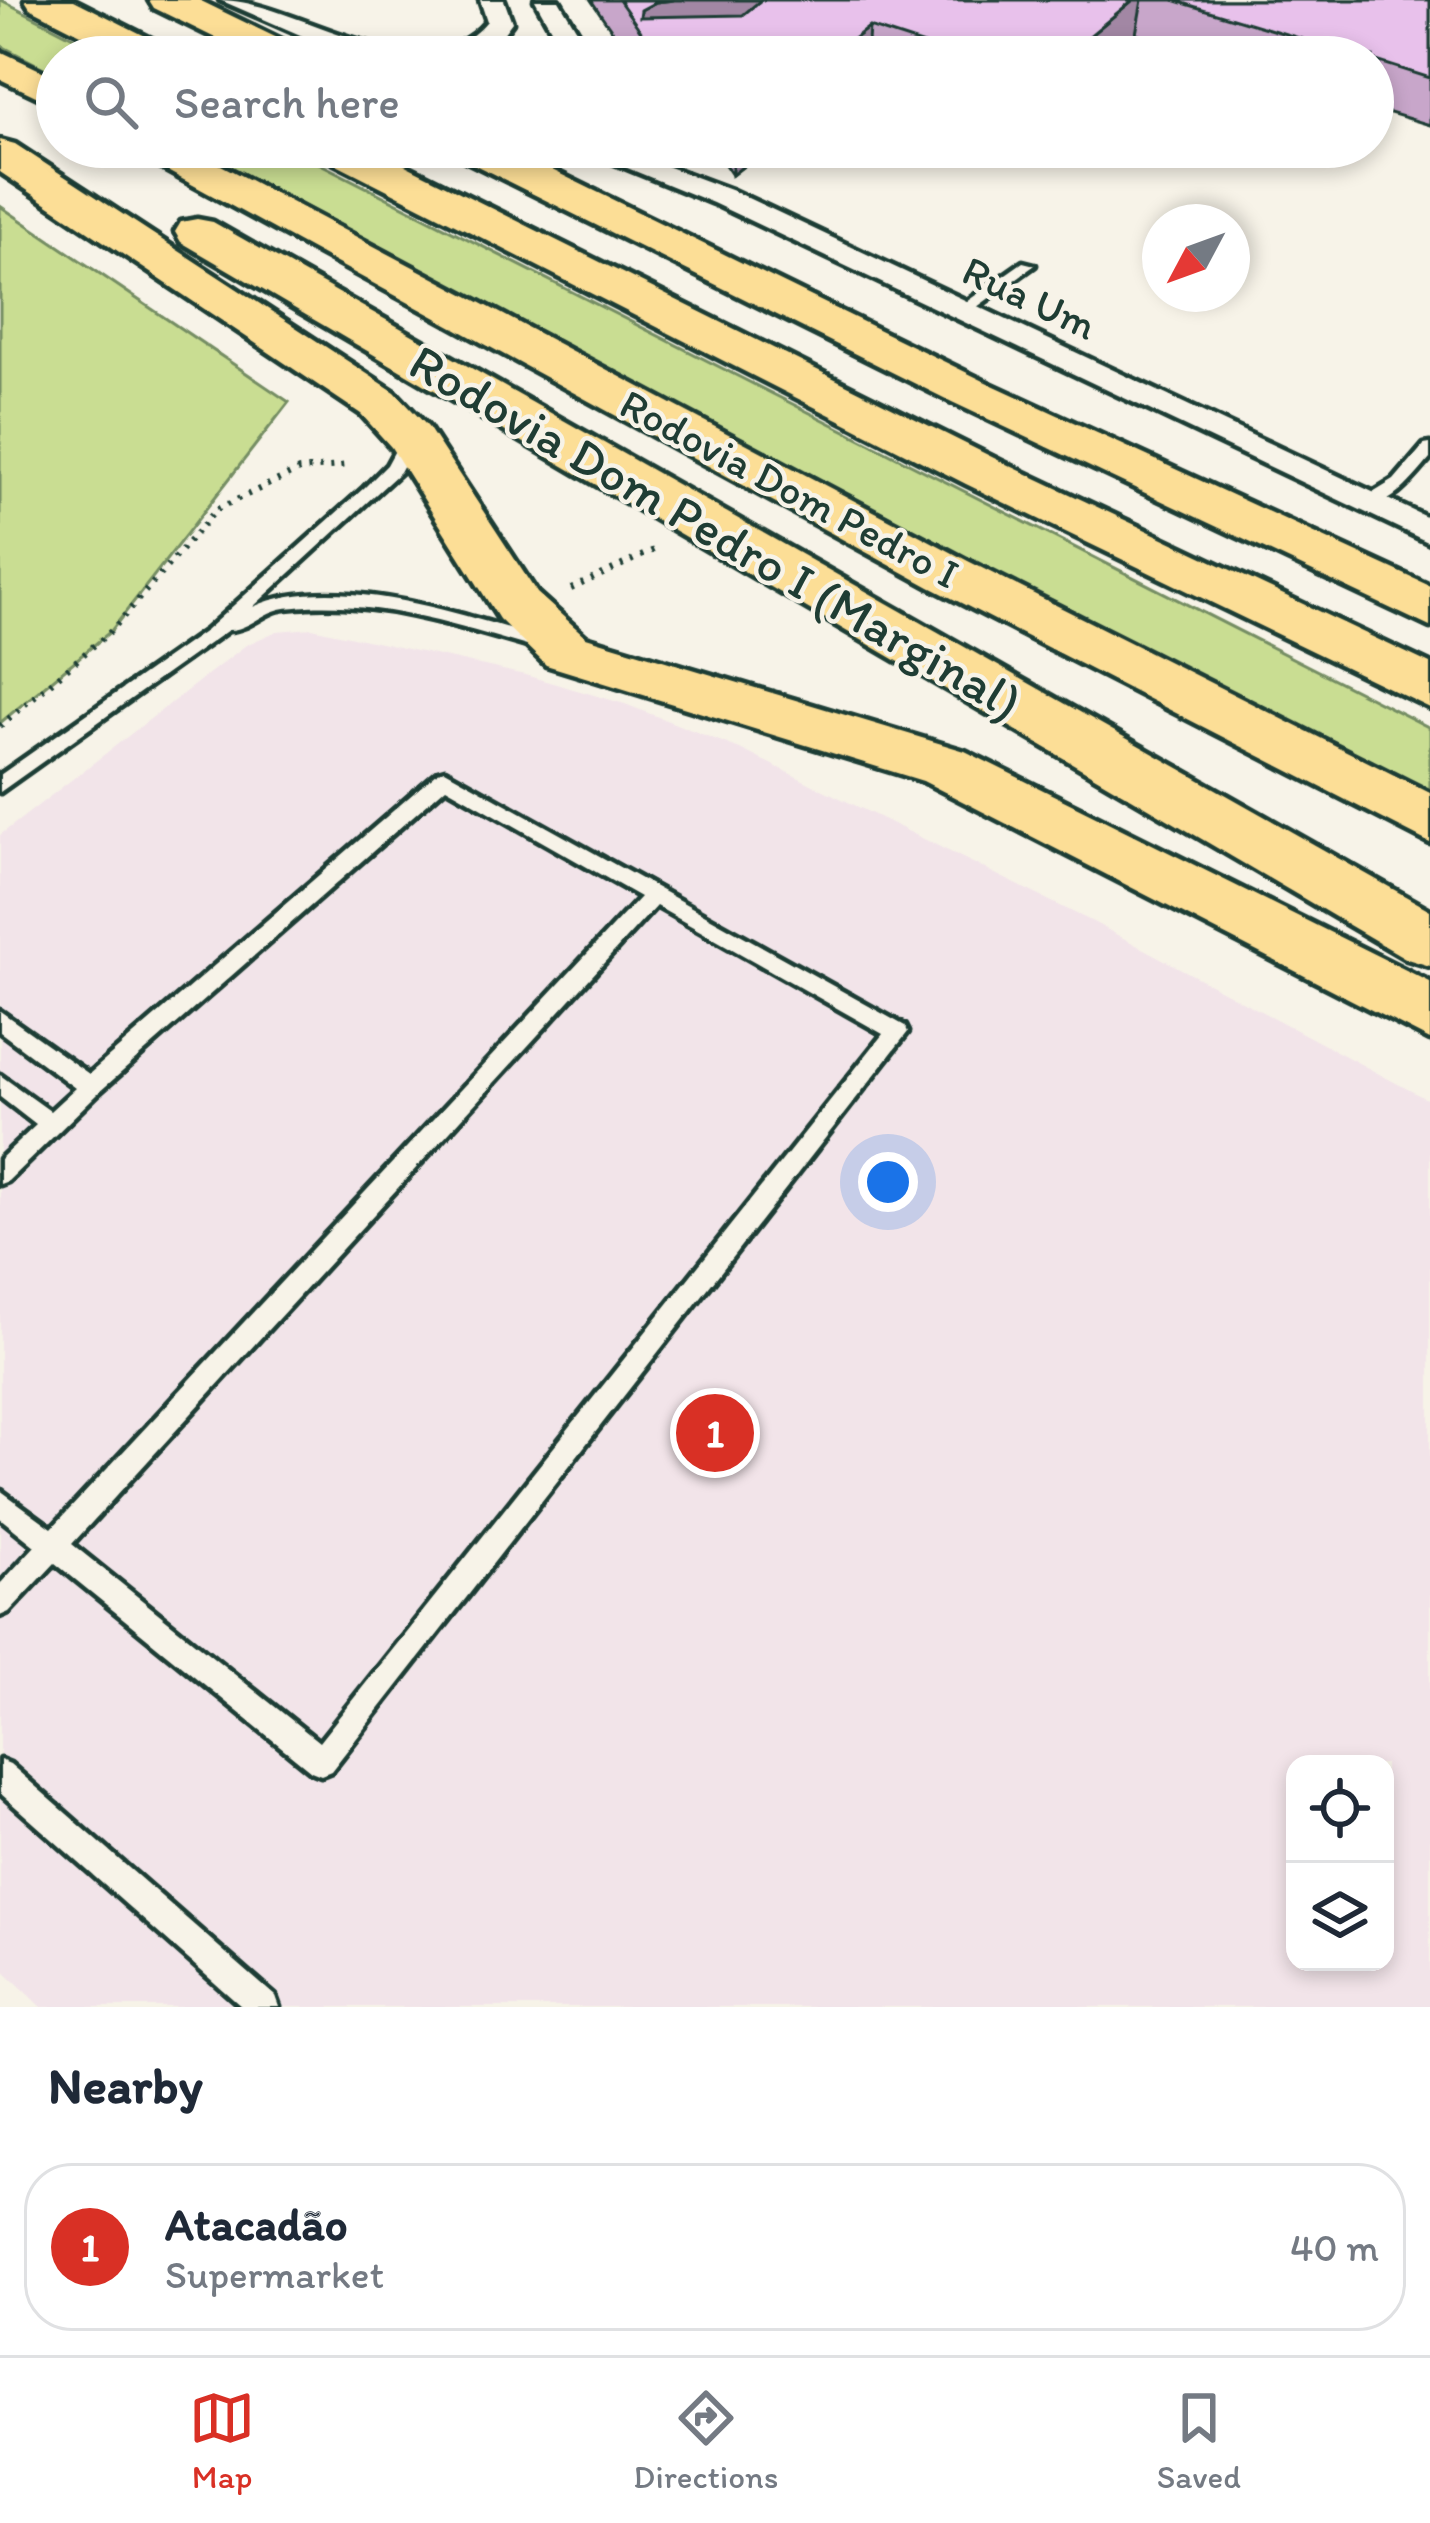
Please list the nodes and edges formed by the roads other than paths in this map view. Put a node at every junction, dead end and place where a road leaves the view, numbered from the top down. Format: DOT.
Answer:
graph roads {
  1 [pos="44,0"];
  2 [pos="168,0"];
  3 [pos="232,0"];
  4 [pos="492,0"];
  5 [pos="548,0"];
  6 [pos="115,36"];
  7 [pos="243,36"];
  8 [pos="320,36"];
  9 [pos="492,36"];
  10 [pos="568,36"];
  11 [pos="0,63"];
  12 [pos="36,83"];
  13 [pos="0,122"];
  14 [pos="36,143"];
  15 [pos="0,152"];
  16 [pos="80,168"];
  17 [pos="194,168"];
  18 [pos="378,168"];
  19 [pos="515,168"];
  20 [pos="646,168"];
  21 [pos="691,168"];
  22 [pos="723,197"];
  23 [pos="1028,265"];
  24 [pos="962,312"];
  25 [pos="1430,449"];
  26 [pos="402,453"];
  27 [pos="1369,503"];
  28 [pos="1430,532"];
  29 [pos="1430,608"];
  30 [pos="211,635"];
  31 [pos="566,651"];
  32 [pos="1430,688"];
  33 [pos="0,785"];
  34 [pos="1430,820"];
  35 [pos="654,895"];
  36 [pos="1430,941"];
  37 [pos="1430,1013"];
  38 [pos="0,1020"];
  39 [pos="0,1084"];
  40 [pos="90,1088"];
  41 [pos="51,1125"];
  42 [pos="0,1174"];
  43 [pos="0,1502"];
  44 [pos="54,1546"];
  45 [pos="0,1603"];
  46 [pos="0,1774"];
  47 [pos="264,2007"];
  1 -- 6 [label="highway"];
  2 -- 7 [label="highway"];
  3 -- 8 [label="street"];
  4 -- 9 [label="street"];
  5 -- 10 [label="street"];
  11 -- 12 [label="highway"];
  13 -- 14 [label="highway, Rodovia Dom Pedro I (Marginal)"];
  15 -- 26 [label="highway"];
  16 -- 36 [label="highway, Rodovia Dom Pedro I (Marginal)"];
  17 -- 34 [label="highway, Rodovia Dom Pedro I"];
  18 -- 32 [label="highway, Rodovia Dom Pedro I"];
  19 -- 29 [label="highway"];
  20 -- 22 [label="street, Rua Um"];
  21 -- 22 [label="street"];
  22 -- 24 [label="street, Rua Um"];
  23 -- 24 [label="lane"];
  24 -- 27 [label="street, Rua Um"];
  25 -- 27 [label="lane"];
  26 -- 30 [label="lane"];
  26 -- 31 [label="highway"];
  27 -- 28 [label="street, Rua Um"];
  30 -- 31 [label="lane"];
  30 -- 33 [label="lane"];
  31 -- 37 [label="highway"];
  35 -- 40 [label="lane"];
  35 -- 44 [label="lane"];
  35 -- 44 [label="lane"];
  38 -- 40 [label="lane"];
  39 -- 41 [label="lane"];
  40 -- 41 [label="lane"];
  41 -- 42 [label="lane"];
  43 -- 44 [label="lane"];
  44 -- 45 [label="lane"];
  46 -- 47 [label="lane"];
}
